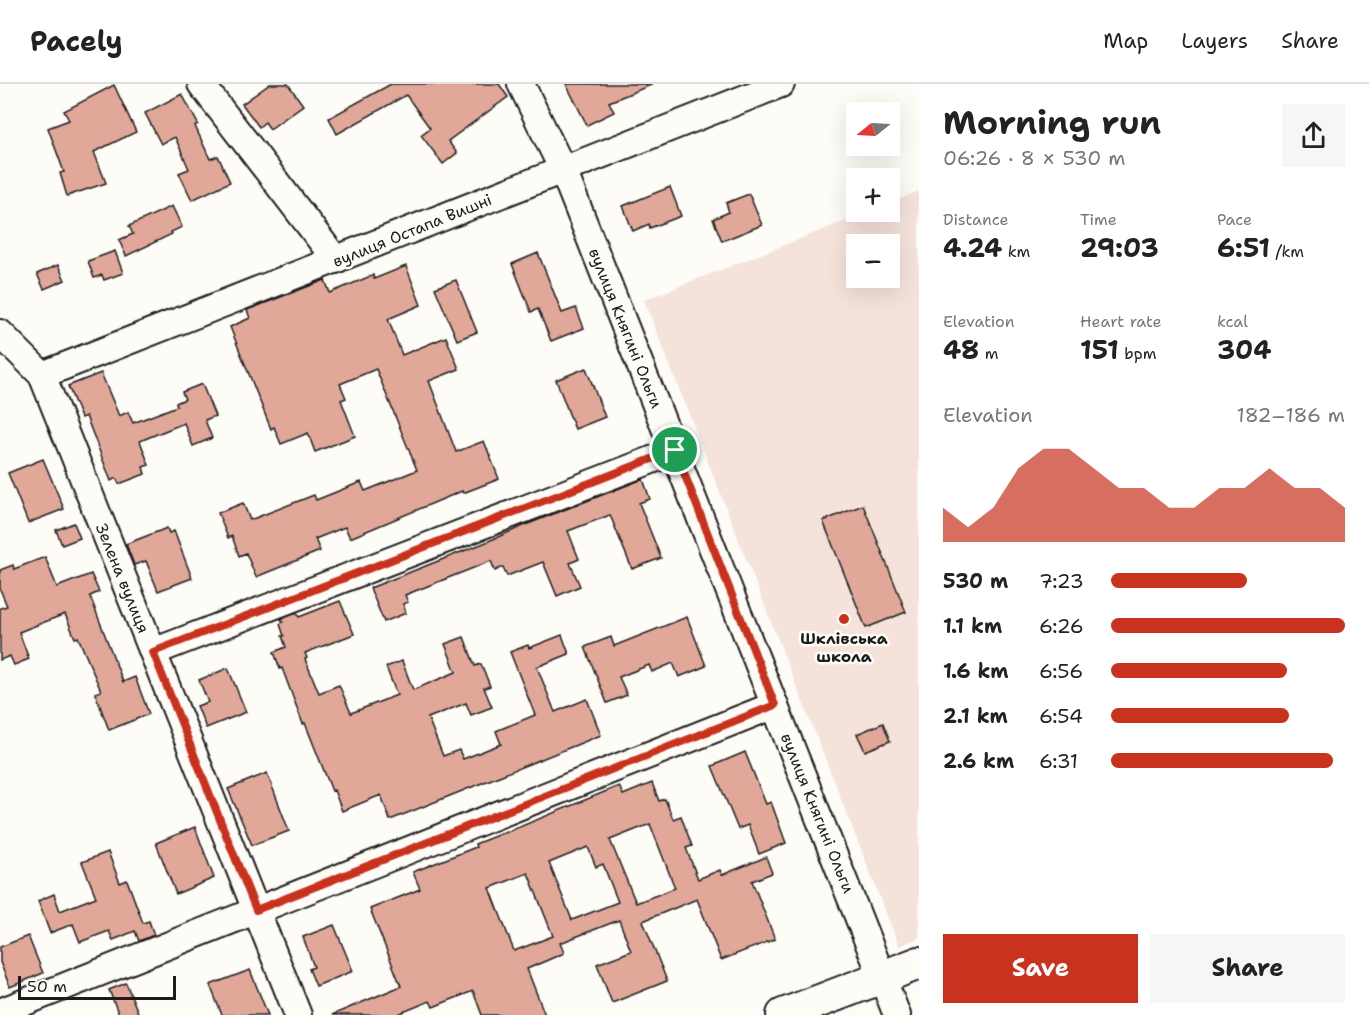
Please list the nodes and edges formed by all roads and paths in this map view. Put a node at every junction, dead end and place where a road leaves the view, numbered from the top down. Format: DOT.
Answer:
graph roads {
  1 [pos="201,84"];
  2 [pos="521,84"];
  3 [pos="781,84"];
  4 [pos="563,170"];
  5 [pos="336,260"];
  6 [pos="0,333"];
  7 [pos="42,375"];
  8 [pos="675,450"];
  9 [pos="153,652"];
  10 [pos="775,705"];
  11 [pos="256,910"];
  12 [pos="919,963"];
  13 [pos="882,977"];
  14 [pos="0,1012"];
  15 [pos="298,1015"];
  16 [pos="783,1015"];
  17 [pos="897,1015"];
  1 -- 5 [label="street"];
  2 -- 4 [label="street, вулиця Княгині Ольги"];
  3 -- 4 [label="street, вулиця Остапа Вишні"];
  4 -- 5 [label="street, вулиця Остапа Вишні"];
  4 -- 8 [label="street, вулиця Княгині Ольги"];
  5 -- 7 [label="street, вулиця Остапа Вишні"];
  6 -- 7 [label="street"];
  7 -- 9 [label="street, Зелена вулиця"];
  8 -- 9 [label="street"];
  8 -- 10 [label="street, вулиця Княгині Ольги"];
  9 -- 11 [label="street, Зелена вулиця"];
  10 -- 11 [label="street"];
  10 -- 13 [label="street, вулиця Княгині Ольги"];
  11 -- 14 [label="street"];
  11 -- 15 [label="street, Зелена вулиця"];
  12 -- 13 [label="street"];
  13 -- 16 [label="street"];
  13 -- 17 [label="street, вулиця Княгині Ольги"];
}
